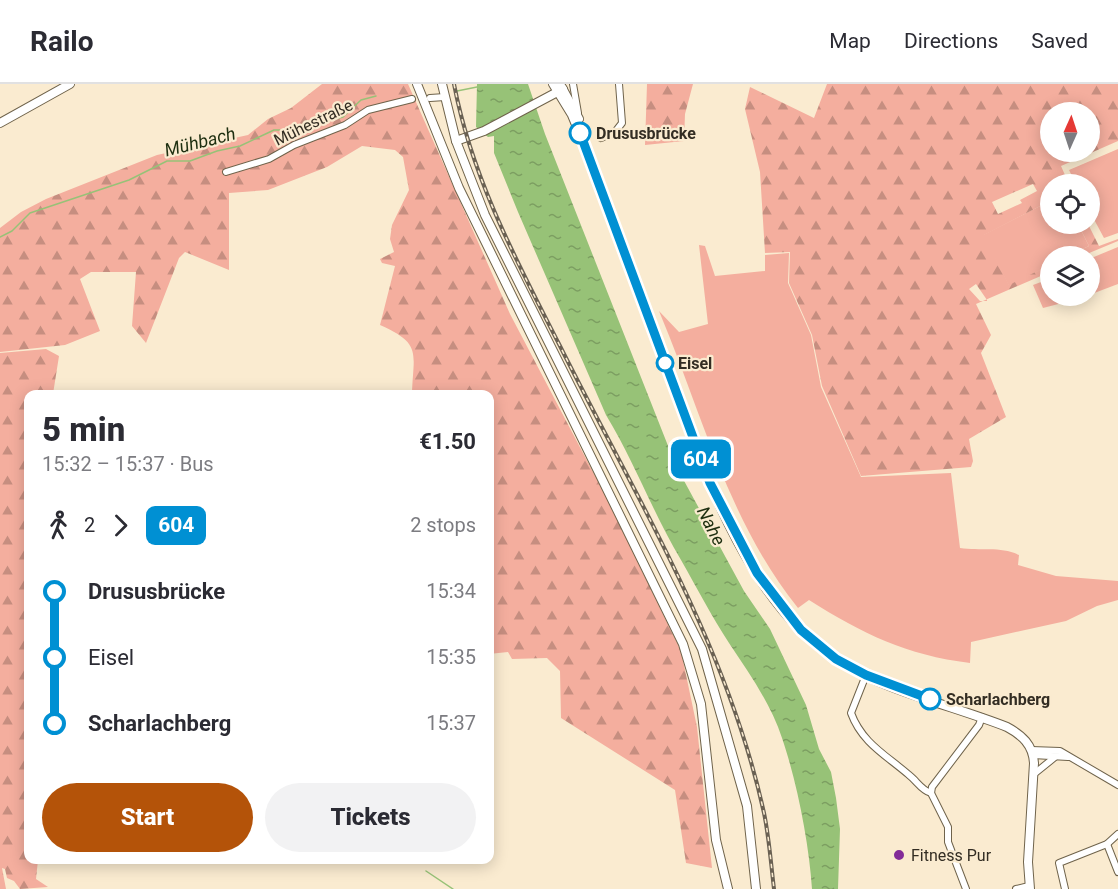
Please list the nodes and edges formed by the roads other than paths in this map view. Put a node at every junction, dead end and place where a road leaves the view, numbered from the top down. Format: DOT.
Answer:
graph roads {
  1 [pos="70,84"];
  2 [pos="442,84"];
  3 [pos="553,84"];
  4 [pos="573,84"];
  5 [pos="620,84"];
  6 [pos="418,86"];
  7 [pos="562,87"];
  8 [pos="445,97"];
  9 [pos="430,98"];
  10 [pos="412,99"];
  11 [pos="578,116"];
  12 [pos="0,123"];
  13 [pos="601,138"];
  14 [pos="456,141"];
  15 [pos="585,144"];
  16 [pos="226,172"];
  17 [pos="866,675"];
  18 [pos="982,717"];
  19 [pos="1032,752"];
  20 [pos="1055,757"];
  21 [pos="1070,757"];
  22 [pos="1034,774"];
  23 [pos="1118,785"];
  24 [pos="931,793"];
  25 [pos="1118,834"];
  26 [pos="1107,844"];
  27 [pos="1118,872"];
  28 [pos="1030,887"];
  29 [pos="728,889"];
  30 [pos="756,889"];
  31 [pos="966,889"];
  32 [pos="1016,889"];
  33 [pos="1065,889"];
  1 -- 12 [label="main road"];
  2 -- 8 [label="main road"];
  3 -- 7 [label="main road"];
  4 -- 7 [label="street"];
  4 -- 11 [label="street"];
  5 -- 13 [label="street"];
  6 -- 29 [label="highway"];
  7 -- 11 [label="main road"];
  7 -- 14 [label="main road"];
  7 -- 15 [label="main road"];
  8 -- 9 [label="street"];
  8 -- 14 [label="main road"];
  10 -- 16 [label="street, Mühestraße"];
  11 -- 15 [label="main road"];
  14 -- 30 [label="main road"];
  15 -- 17 [label="main road"];
  17 -- 18 [label="main road"];
  17 -- 24 [label="street"];
  18 -- 19 [label="main road"];
  18 -- 24 [label="street"];
  19 -- 20 [label="street"];
  19 -- 21 [label="street"];
  19 -- 22 [label="main road"];
  20 -- 21 [label="street"];
  20 -- 22 [label="street"];
  21 -- 23 [label="street"];
  22 -- 28 [label="main road"];
  24 -- 31 [label="street"];
  25 -- 26 [label="street"];
  26 -- 27 [label="street"];
  26 -- 33 [label="street"];
  28 -- 32 [label="street"];
}
